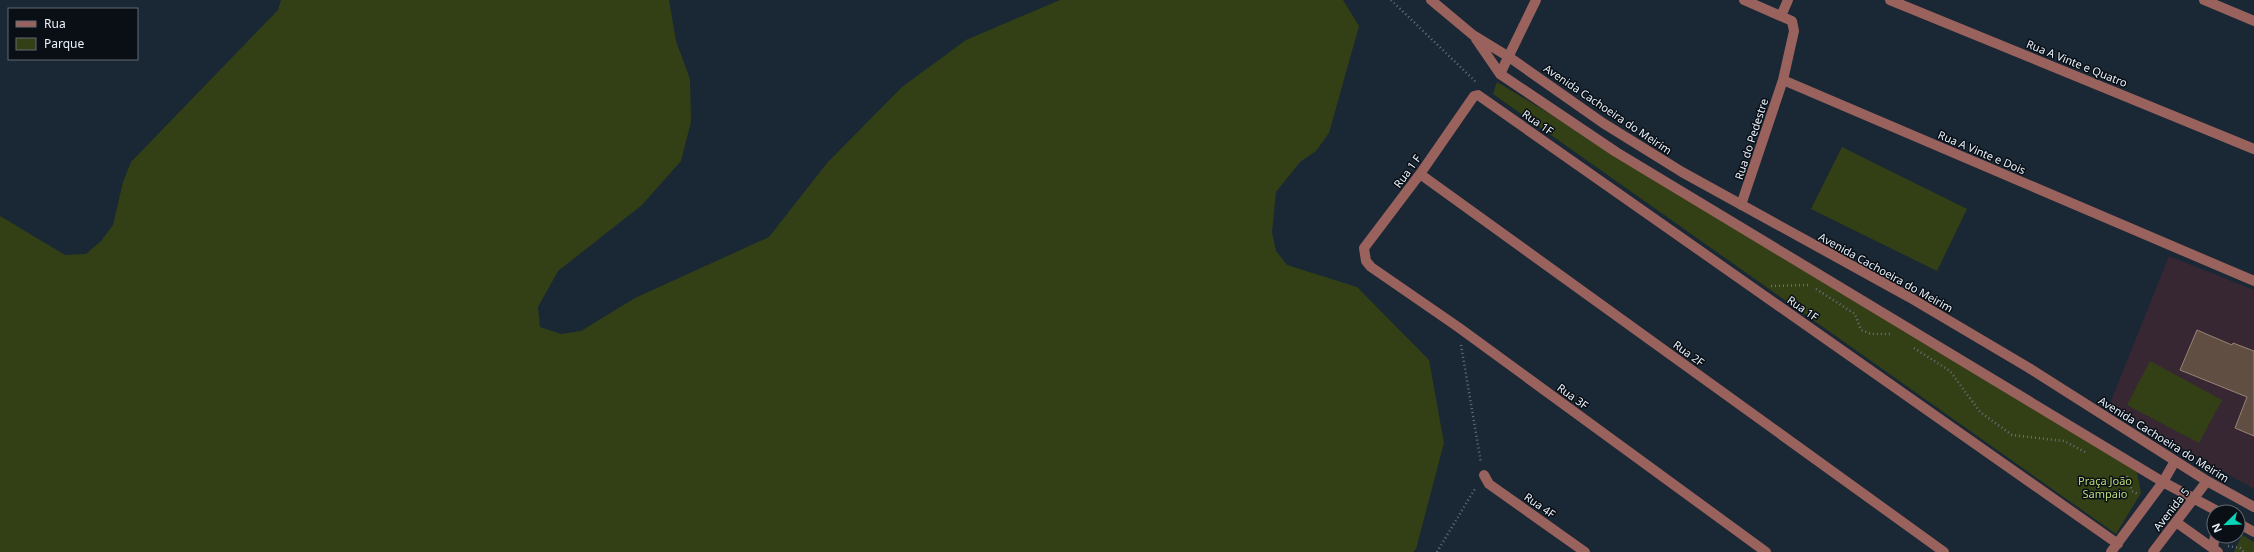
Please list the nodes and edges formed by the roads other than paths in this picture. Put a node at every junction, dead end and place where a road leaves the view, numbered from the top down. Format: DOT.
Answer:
graph roads {
  1 [pos="1431,0"];
  2 [pos="1536,0"];
  3 [pos="1744,0"];
  4 [pos="1788,0"];
  5 [pos="1890,0"];
  6 [pos="2204,0"];
  7 [pos="1781,16"];
  8 [pos="2254,21"];
  9 [pos="1473,35"];
  10 [pos="1508,57"];
  11 [pos="1500,74"];
  12 [pos="1783,80"];
  13 [pos="1474,96"];
  14 [pos="2254,149"];
  15 [pos="1420,174"];
  16 [pos="1741,205"];
  17 [pos="1366,261"];
  18 [pos="2254,281"];
  19 [pos="2175,461"];
  20 [pos="1484,475"];
  21 [pos="2207,481"];
  22 [pos="2163,482"];
  23 [pos="2195,499"];
  24 [pos="2206,505"];
  25 [pos="2254,506"];
  26 [pos="2176,522"];
  27 [pos="2215,545"];
  28 [pos="2115,548"];
  29 [pos="1585,552"];
  30 [pos="1766,552"];
  31 [pos="1944,552"];
  32 [pos="2153,552"];
  1 -- 9 [label="street"];
  2 -- 10 [label="street"];
  3 -- 7 [label="street"];
  4 -- 7 [label="street"];
  5 -- 14 [label="street, Rua A Vinte e Quatro"];
  6 -- 8 [label="street"];
  7 -- 12 [label="street"];
  9 -- 10 [label="street, Avenida Cachoeira do Meirim"];
  9 -- 11 [label="street"];
  10 -- 11 [label="street"];
  10 -- 16 [label="street, Avenida Cachoeira do Meirim"];
  11 -- 22 [label="street"];
  12 -- 16 [label="street, Rua do Pedestre"];
  12 -- 18 [label="street, Rua A Vinte e Dois"];
  13 -- 15 [label="street, Rua 1 F"];
  13 -- 28 [label="street, Rua 1F"];
  15 -- 17 [label="street, Rua 1 F"];
  15 -- 31 [label="street, Rua 2F"];
  16 -- 19 [label="street, Avenida Cachoeira do Meirim"];
  17 -- 30 [label="street, Rua 3F"];
  19 -- 21 [label="street, Avenida Cachoeira do Meirim"];
  19 -- 22 [label="street, Avenida 5"];
  20 -- 29 [label="street, Rua 4F"];
  21 -- 23 [label="street, Avenida 5"];
  21 -- 25 [label="street, Avenida Cachoeira do Meirim"];
  22 -- 23 [label="street"];
  22 -- 28 [label="street, Avenida 5"];
  23 -- 24 [label="street"];
  23 -- 26 [label="street, Avenida 5"];
  26 -- 27 [label="street"];
  26 -- 32 [label="street, Avenida 5"];
}
